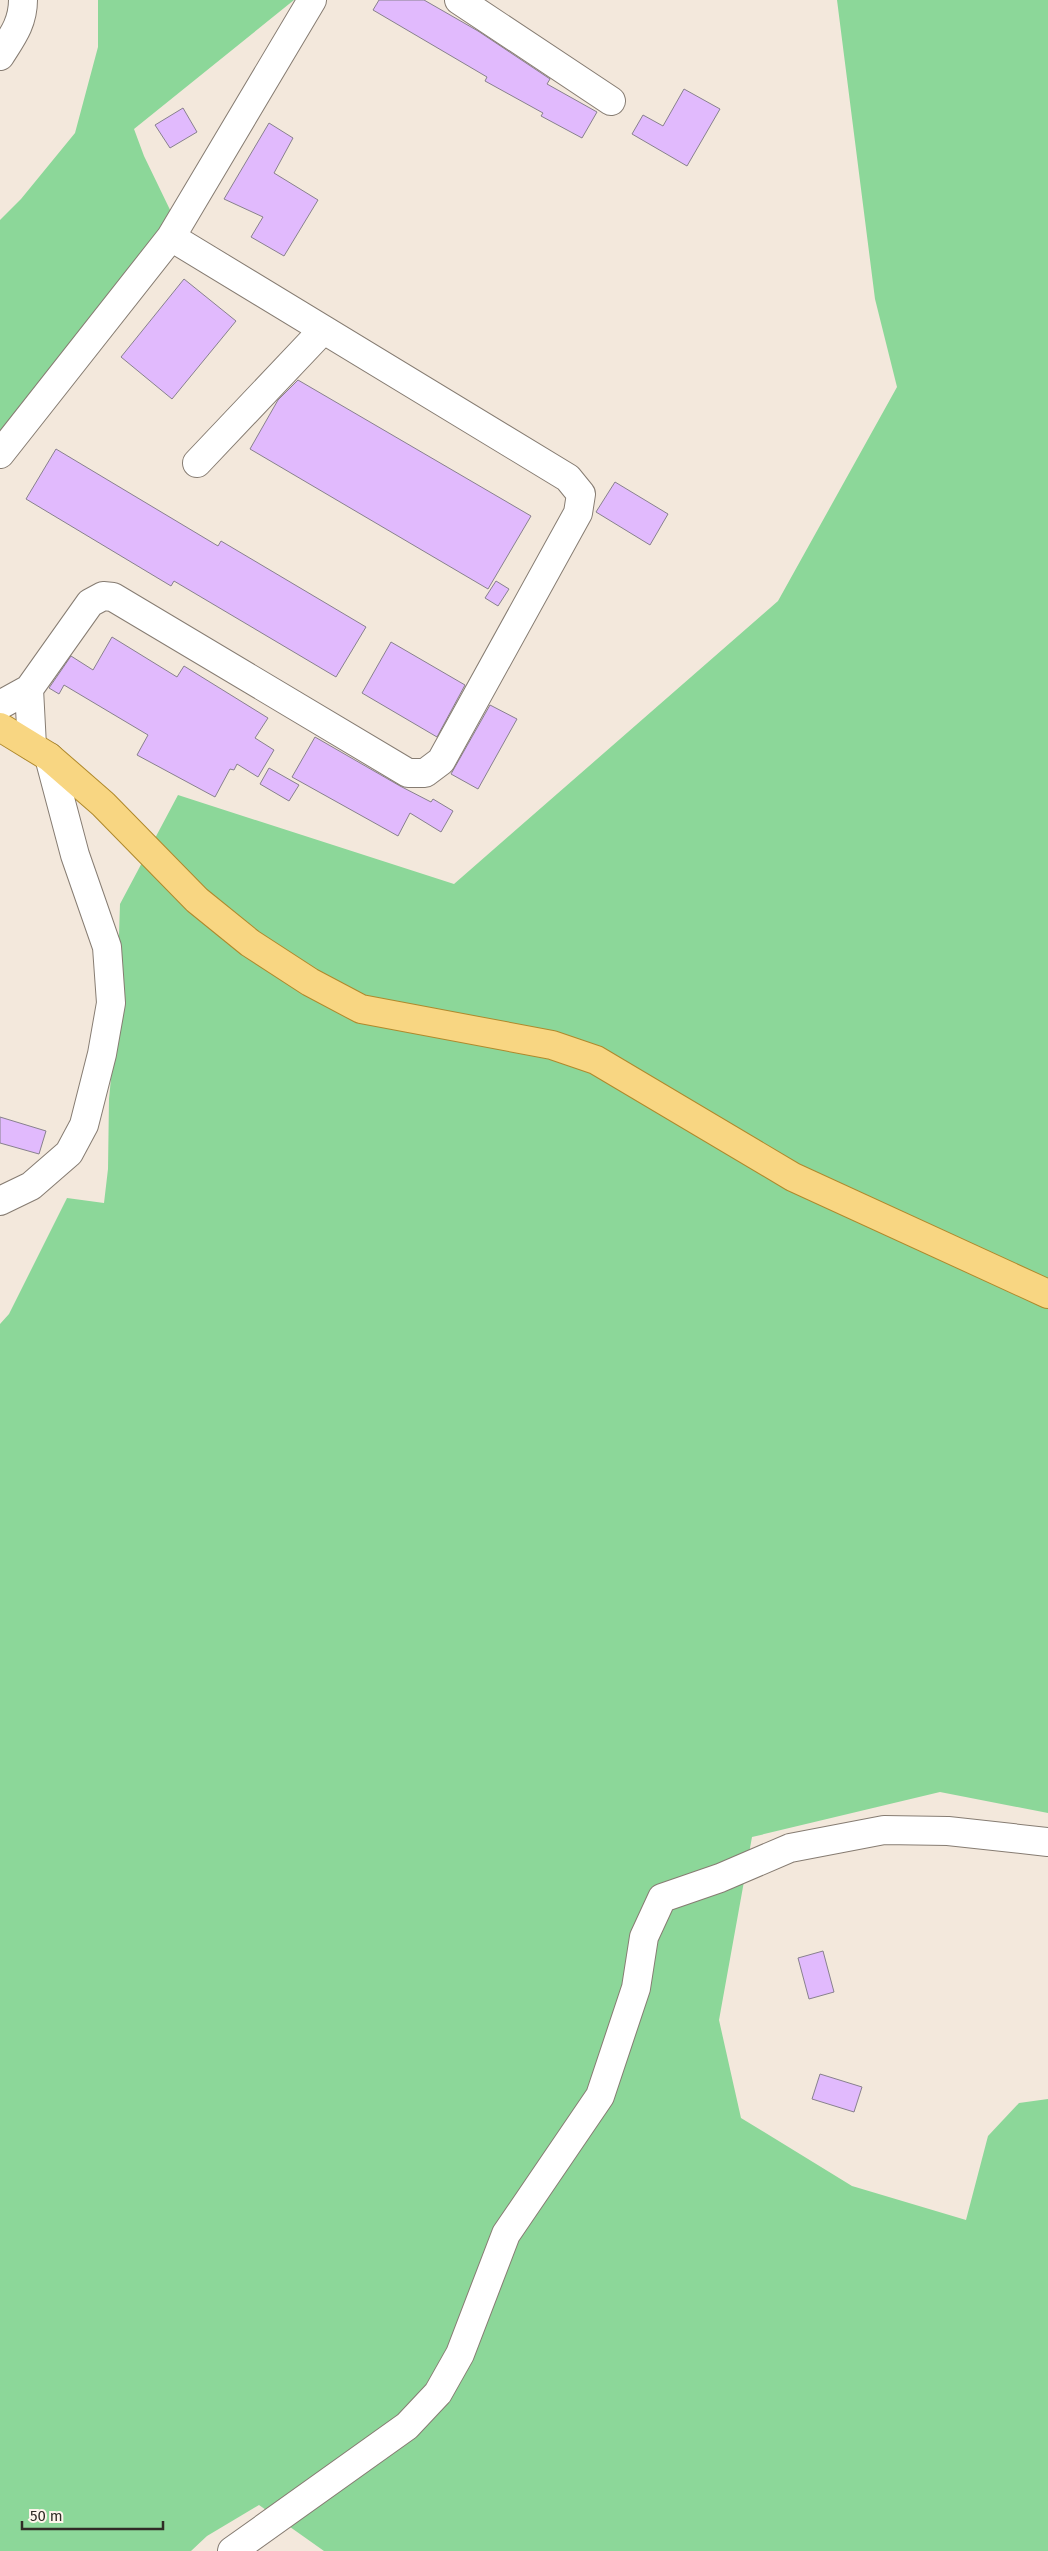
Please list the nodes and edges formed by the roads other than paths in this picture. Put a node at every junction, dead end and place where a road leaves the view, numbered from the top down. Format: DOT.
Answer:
graph roads {
  1 [pos="23,0"];
  2 [pos="312,0"];
  3 [pos="459,0"];
  4 [pos="0,56"];
  5 [pos="611,100"];
  6 [pos="171,237"];
  7 [pos="323,330"];
  8 [pos="0,454"];
  9 [pos="198,463"];
  10 [pos="29,689"];
  11 [pos="0,705"];
  12 [pos="0,727"];
  13 [pos="40,752"];
  14 [pos="0,1201"];
  15 [pos="1048,1294"];
  16 [pos="1048,1842"];
  17 [pos="232,2551"];
  1 -- 4 [label="lane"];
  2 -- 6 [label="lane"];
  3 -- 5 [label="lane"];
  6 -- 7 [label="lane"];
  6 -- 8 [label="lane"];
  7 -- 9 [label="lane"];
  7 -- 10 [label="lane"];
  10 -- 11 [label="lane"];
  10 -- 13 [label="lane"];
  12 -- 13 [label="main road"];
  13 -- 14 [label="lane"];
  13 -- 15 [label="main road"];
  16 -- 17 [label="lane"];
}
